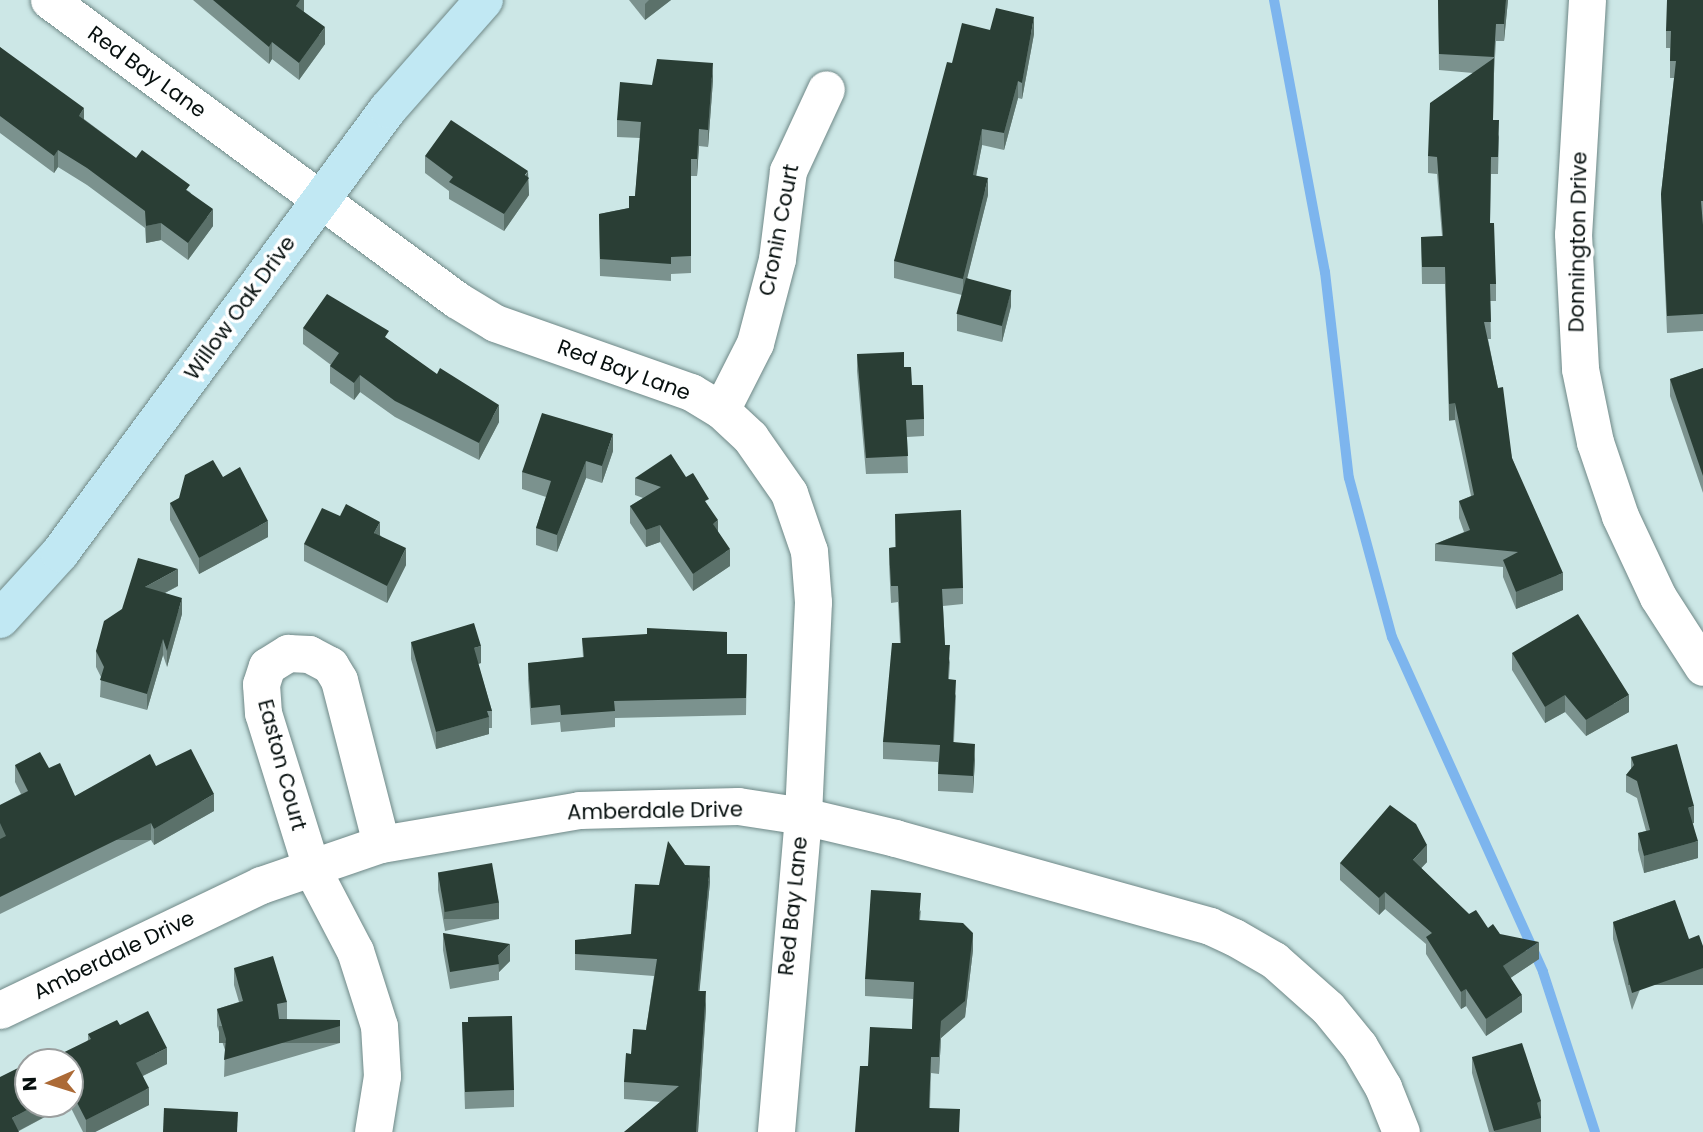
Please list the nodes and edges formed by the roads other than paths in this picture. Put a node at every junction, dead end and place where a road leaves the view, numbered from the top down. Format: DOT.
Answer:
graph roads {
  1 [pos="49,0"];
  2 [pos="484,0"];
  3 [pos="1587,0"];
  4 [pos="826,89"];
  5 [pos="320,199"];
  6 [pos="720,410"];
  7 [pos="0,619"];
  8 [pos="1703,667"];
  9 [pos="803,816"];
  10 [pos="381,844"];
  11 [pos="311,867"];
  12 [pos="0,1010"];
  13 [pos="373,1132"];
  14 [pos="776,1132"];
  15 [pos="1401,1132"];
  1 -- 5 [label="street, Red Bay Lane"];
  2 -- 5 [label="street, Willow Oak Drive"];
  3 -- 8 [label="street, Donnington Drive"];
  4 -- 6 [label="street, Cronin Court"];
  5 -- 6 [label="street, Red Bay Lane"];
  5 -- 7 [label="street, Willow Oak Drive"];
  6 -- 9 [label="street, Red Bay Lane"];
  9 -- 10 [label="street, Amberdale Drive"];
  9 -- 14 [label="street, Red Bay Lane"];
  9 -- 15 [label="street, Amberdale Drive"];
  10 -- 11 [label="street, Amberdale Drive"];
  10 -- 11 [label="street, Easton Court"];
  11 -- 12 [label="street, Amberdale Drive"];
  11 -- 13 [label="street"];
}
